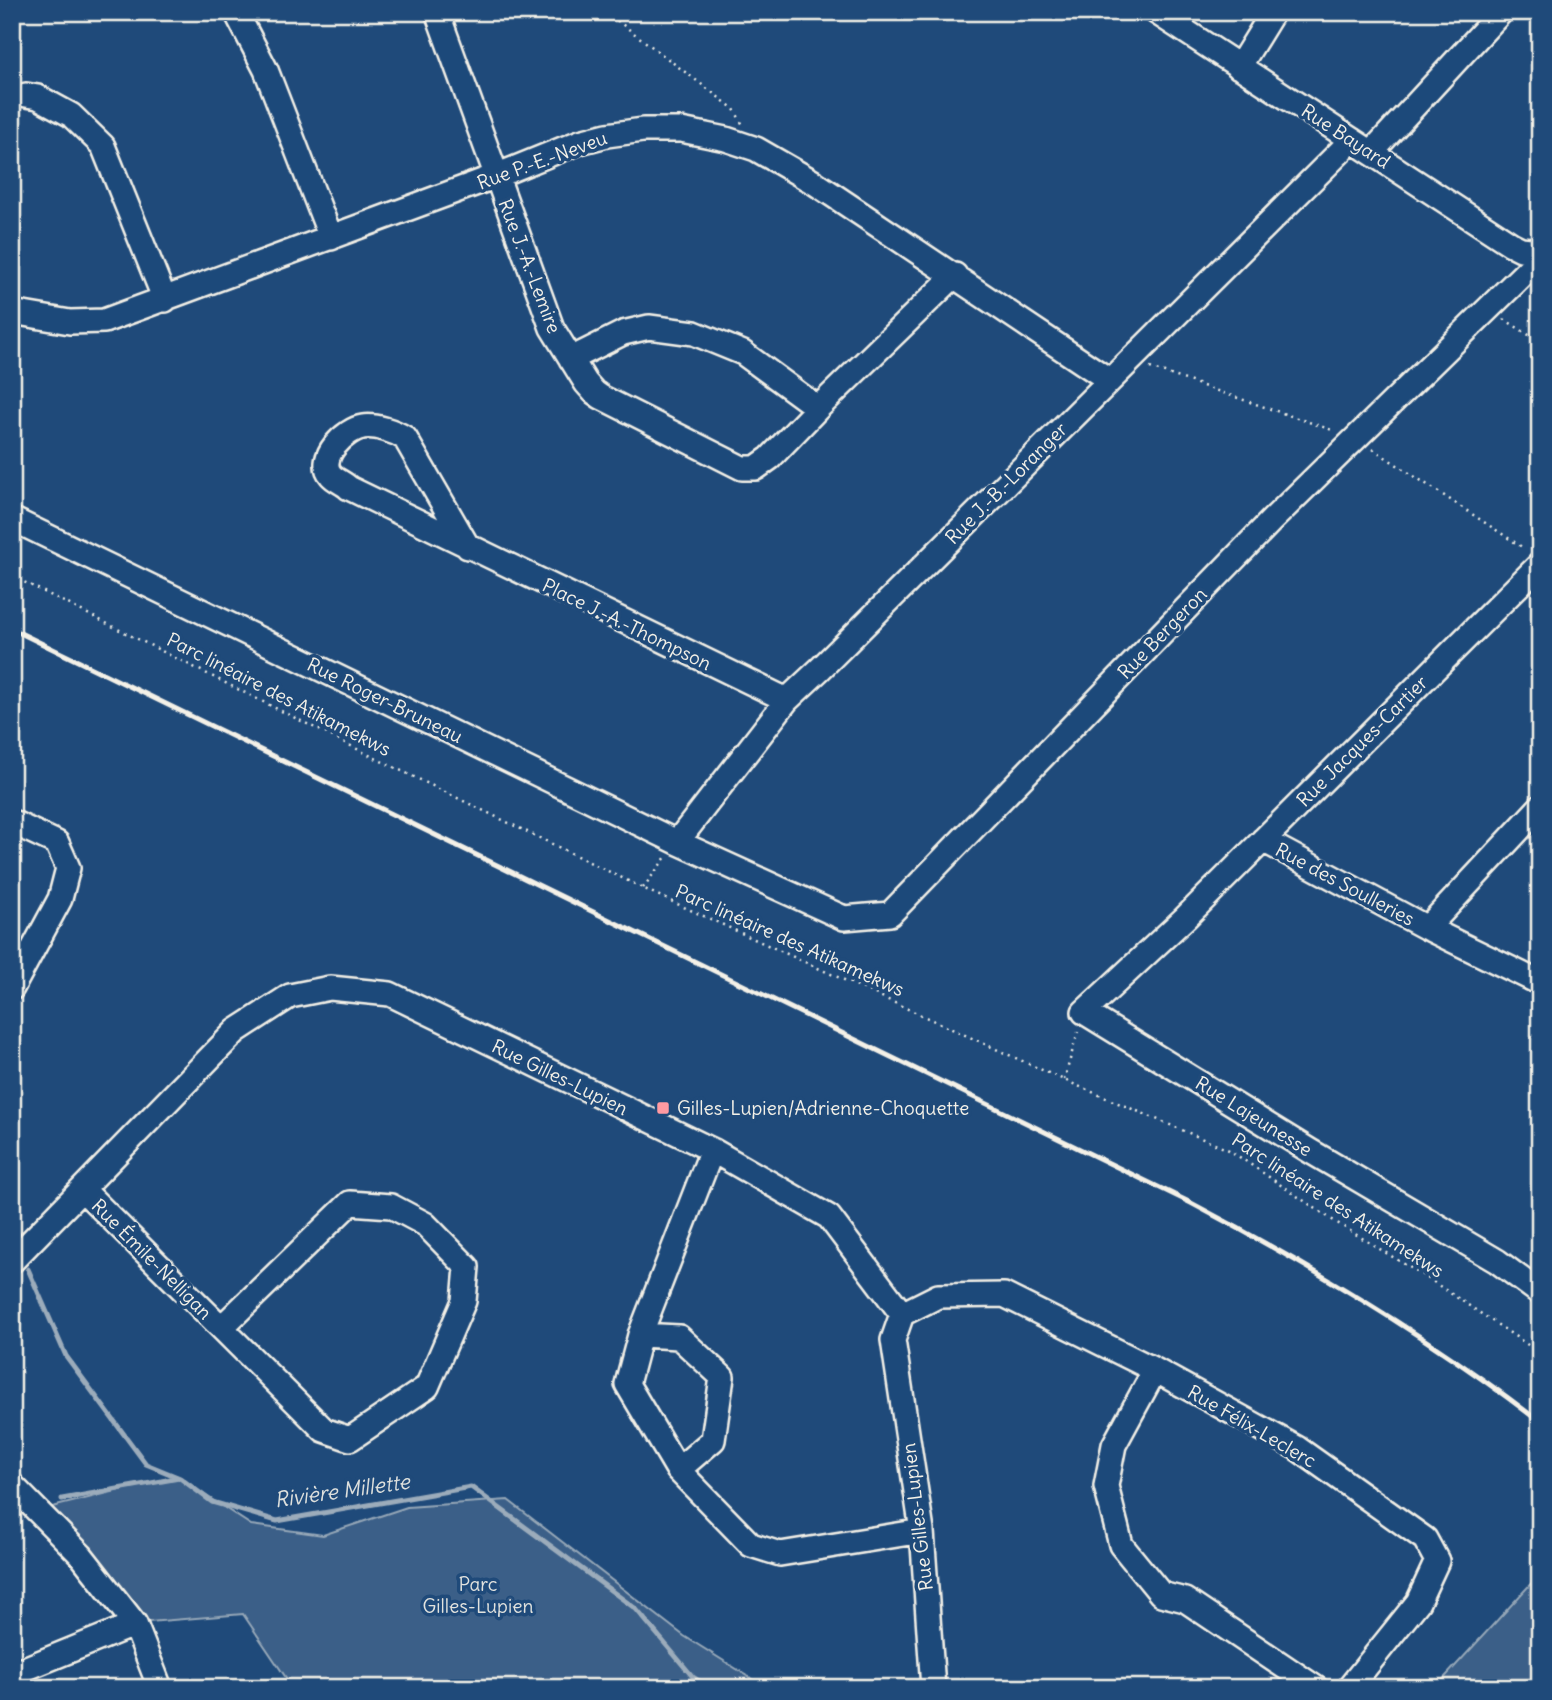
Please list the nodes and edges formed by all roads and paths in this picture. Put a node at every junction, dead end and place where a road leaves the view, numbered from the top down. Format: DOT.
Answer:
graph roads {
  1 [pos="236,12"];
  2 [pos="437,12"];
  3 [pos="606,12"];
  4 [pos="1156,12"];
  5 [pos="1273,12"];
  6 [pos="1501,12"];
  7 [pos="1239,67"];
  8 [pos="26,95"];
  9 [pos="1362,146"];
  10 [pos="756,149"];
  11 [pos="496,176"];
  12 [pos="331,238"];
  13 [pos="1540,251"];
  14 [pos="1540,258"];
  15 [pos="955,275"];
  16 [pos="165,300"];
  17 [pos="1488,309"];
  18 [pos="12,312"];
  19 [pos="1540,342"];
  20 [pos="571,359"];
  21 [pos="1109,380"];
  22 [pos="818,408"];
  23 [pos="12,519"];
  24 [pos="468,547"];
  25 [pos="1540,564"];
  26 [pos="12,576"];
  27 [pos="787,700"];
  28 [pos="1540,807"];
  29 [pos="12,822"];
  30 [pos="1263,840"];
  31 [pos="677,842"];
  32 [pos="759,879"];
  33 [pos="643,888"];
  34 [pos="1427,928"];
  35 [pos="1540,983"];
  36 [pos="12,988"];
  37 [pos="1084,1012"];
  38 [pos="1064,1080"];
  39 [pos="712,1150"];
  40 [pos="83,1190"];
  41 [pos="12,1262"];
  42 [pos="1540,1293"];
  43 [pos="902,1314"];
  44 [pos="222,1327"];
  45 [pos="640,1335"];
  46 [pos="1540,1353"];
  47 [pos="1155,1370"];
  48 [pos="678,1470"];
  49 [pos="12,1485"];
  50 [pos="922,1531"];
  51 [pos="135,1624"];
  52 [pos="12,1674"];
  53 [pos="160,1688"];
  54 [pos="933,1688"];
  55 [pos="1316,1688"];
  56 [pos="1349,1688"];
  1 -- 12 [label="street"];
  2 -- 11 [label="street, Rue J.-A.-Lemire"];
  3 -- 10 [label="path"];
  4 -- 7 [label="street, Rue Bayard"];
  5 -- 7 [label="street"];
  6 -- 9 [label="street, Rue J.-B.-Loranger"];
  7 -- 9 [label="street, Rue Bayard"];
  8 -- 16 [label="street"];
  9 -- 13 [label="street, Rue Bayard"];
  9 -- 21 [label="street, Rue J.-B.-Loranger"];
  10 -- 11 [label="street, Rue P.-E.-Neveu"];
  10 -- 15 [label="street, Rue P.-E.-Neveu"];
  11 -- 12 [label="street, Rue P.-E.-Neveu"];
  11 -- 20 [label="street, Rue J.-A.-Lemire"];
  12 -- 16 [label="street, Rue P.-E.-Neveu"];
  14 -- 17 [label="street, Rue Bergeron"];
  15 -- 21 [label="street, Rue P.-E.-Neveu"];
  15 -- 22 [label="street, Rue J.-A.-Lemire"];
  16 -- 18 [label="street, Rue P.-E.-Neveu"];
  17 -- 19 [label="path"];
  17 -- 32 [label="street, Rue Bergeron"];
  20 -- 22 [label="street"];
  20 -- 22 [label="street, Rue J.-A.-Lemire"];
  21 -- 27 [label="street, Rue J.-B.-Loranger"];
  23 -- 31 [label="street, Rue Roger-Bruneau"];
  24 -- 24 [label="street, Place J.-A.-Thompson"];
  24 -- 27 [label="street, Place J.-A.-Thompson"];
  25 -- 30 [label="street, Rue Jacques-Cartier"];
  26 -- 33 [label="path, Parc linéaire des Atikamekws"];
  27 -- 31 [label="street, Rue J.-B.-Loranger"];
  28 -- 34 [label="street"];
  29 -- 36 [label="street"];
  30 -- 34 [label="street, Rue des Soulleries"];
  30 -- 37 [label="street, Rue Jacques-Cartier"];
  31 -- 32 [label="street, Rue Roger-Bruneau"];
  31 -- 33 [label="path"];
  33 -- 38 [label="path, Parc linéaire des Atikamekws"];
  34 -- 35 [label="street, Rue des Soulleries"];
  37 -- 38 [label="path"];
  37 -- 42 [label="street, Rue Lajeunesse"];
  38 -- 46 [label="path, Parc linéaire des Atikamekws"];
  39 -- 40 [label="street, Rue Gilles-Lupien"];
  39 -- 43 [label="street, Rue Gilles-Lupien"];
  39 -- 45 [label="street"];
  40 -- 41 [label="street, Rue Gilles-Lupien"];
  40 -- 44 [label="street, Rue Émile-Nelligan"];
  43 -- 47 [label="street, Rue Félix-Leclerc"];
  43 -- 50 [label="street, Rue Gilles-Lupien"];
  44 -- 44 [label="street, Rue Émile-Nelligan"];
  45 -- 48 [label="street"];
  45 -- 48 [label="street"];
  47 -- 55 [label="street"];
  47 -- 56 [label="street, Rue Félix-Leclerc"];
  48 -- 50 [label="street"];
  49 -- 51 [label="street"];
  50 -- 54 [label="street, Rue Gilles-Lupien"];
  51 -- 52 [label="street"];
  51 -- 53 [label="street"];
}
